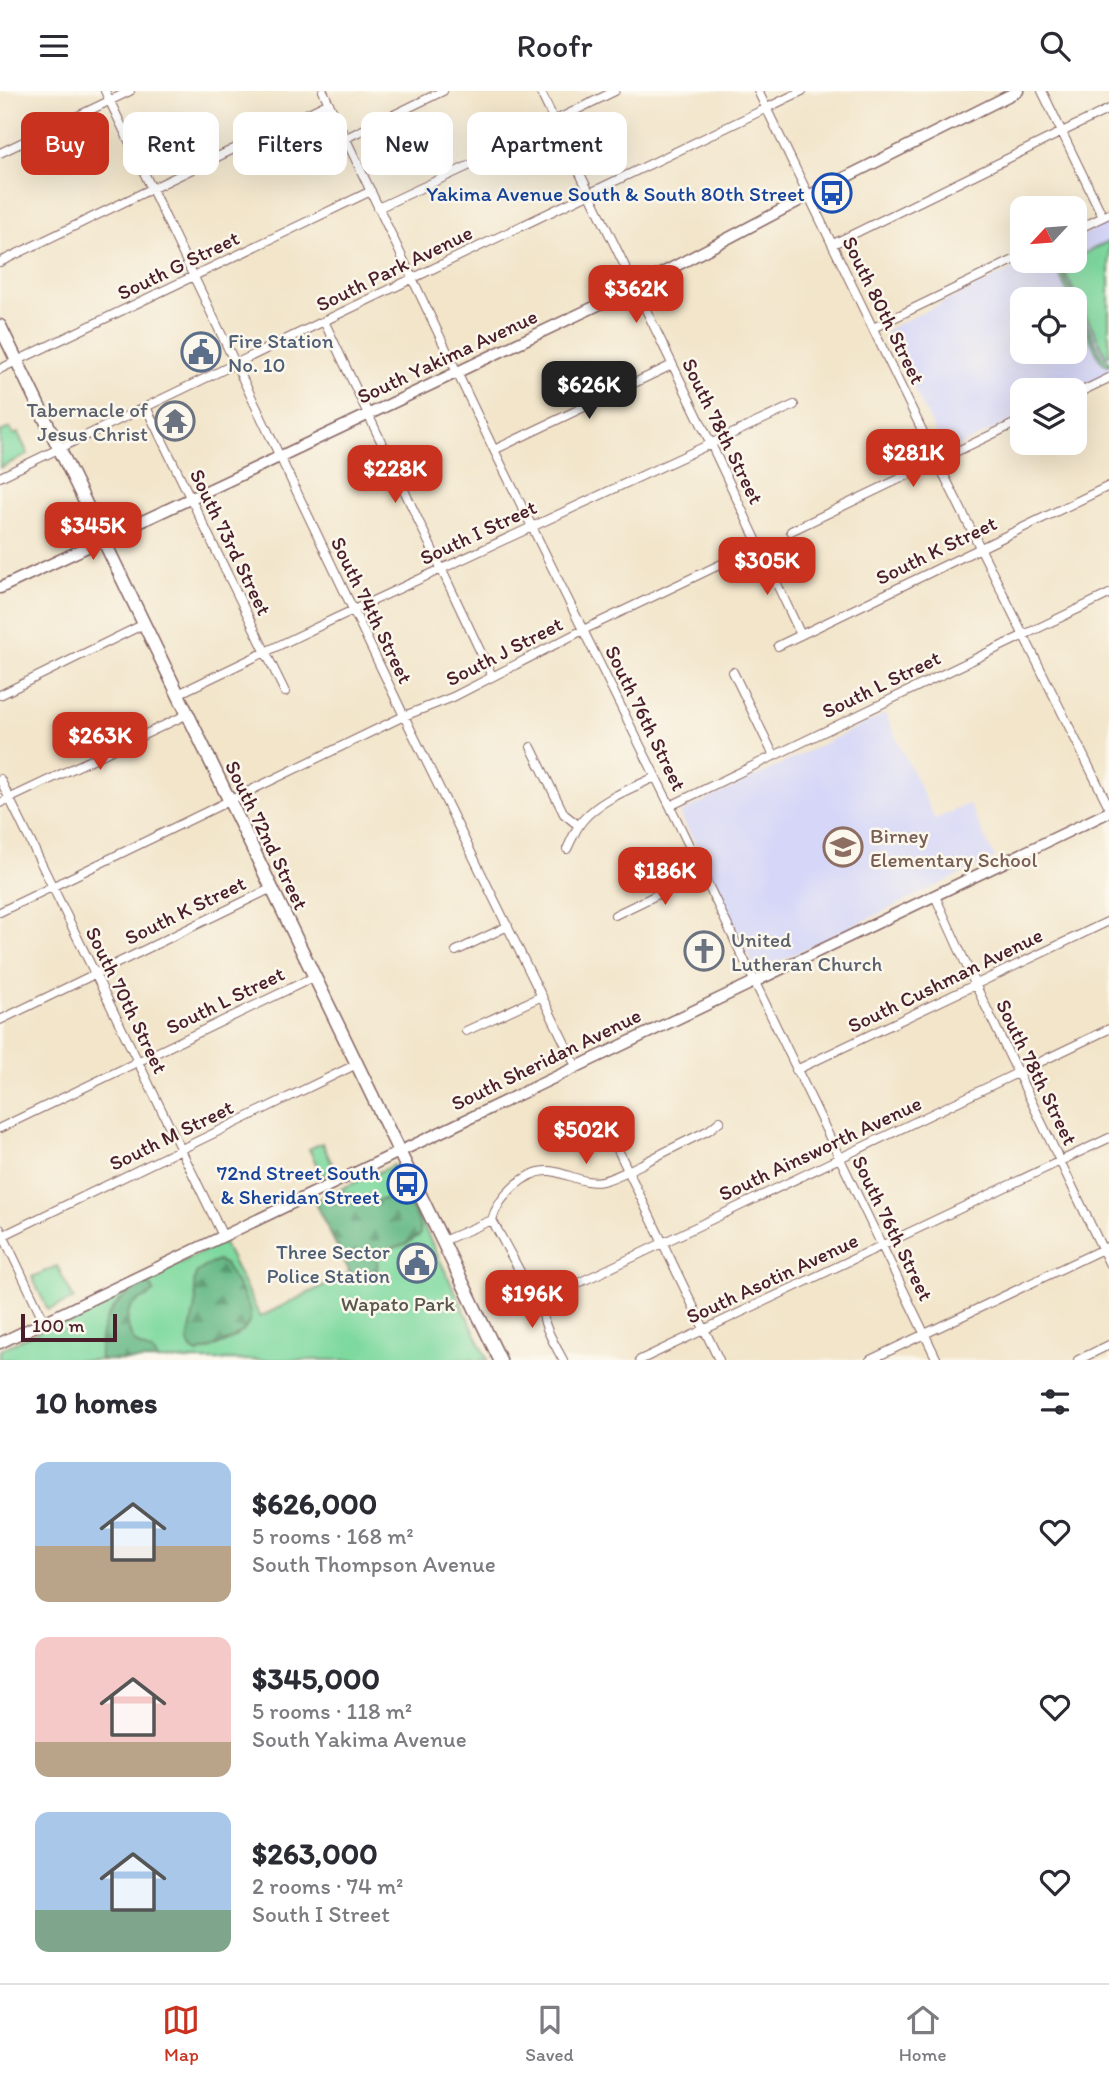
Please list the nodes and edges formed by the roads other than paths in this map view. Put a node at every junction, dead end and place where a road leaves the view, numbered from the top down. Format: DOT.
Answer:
graph roads {
  1 [pos="105,91"];
  2 [pos="130,91"];
  3 [pos="323,91"];
  4 [pos="443,91"];
  5 [pos="540,91"];
  6 [pos="615,91"];
  7 [pos="758,91"];
  8 [pos="803,91"];
  9 [pos="1018,91"];
  10 [pos="1042,91"];
  11 [pos="110,101"];
  12 [pos="329,103"];
  13 [pos="766,109"];
  14 [pos="1109,109"];
  15 [pos="333,112"];
  16 [pos="550,112"];
  17 [pos="576,112"];
  18 [pos="1062,132"];
  19 [pos="347,138"];
  20 [pos="347,140"];
  21 [pos="0,153"];
  22 [pos="467,166"];
  23 [pos="580,175"];
  24 [pos="152,189"];
  25 [pos="371,191"];
  26 [pos="589,194"];
  27 [pos="808,196"];
  28 [pos="379,208"];
  29 [pos="1106,215"];
  30 [pos="1087,224"];
  31 [pos="833,244"];
  32 [pos="0,262"];
  33 [pos="1010,262"];
  34 [pos="194,277"];
  35 [pos="412,279"];
  36 [pos="634,288"];
  37 [pos="324,321"];
  38 [pos="0,326"];
  39 [pos="873,328"];
  40 [pos="17,361"];
  41 [pos="235,364"];
  42 [pos="672,365"];
  43 [pos="0,369"];
  44 [pos="457,373"];
  45 [pos="1109,379"];
  46 [pos="1087,389"];
  47 [pos="794,405"];
  48 [pos="146,407"];
  49 [pos="368,415"];
  50 [pos="1010,426"];
  51 [pos="711,444"];
  52 [pos="59,448"];
  53 [pos="494,450"];
  54 [pos="279,457"];
  55 [pos="937,461"];
  56 [pos="0,477"];
  57 [pos="1109,486"];
  58 [pos="190,498"];
  59 [pos="531,526"];
  60 [pos="791,531"];
  61 [pos="103,539"];
  62 [pos="759,546"];
  63 [pos="981,548"];
  64 [pos="441,568"];
  65 [pos="0,588"];
  66 [pos="1108,594"];
  67 [pos="353,610"];
  68 [pos="144,624"];
  69 [pos="583,630"];
  70 [pos="801,635"];
  71 [pos="1024,635"];
  72 [pos="778,646"];
  73 [pos="265,652"];
  74 [pos="733,671"];
  75 [pos="492,676"];
  76 [pos="285,692"];
  77 [pos="178,694"];
  78 [pos="0,695"];
  79 [pos="188,714"];
  80 [pos="404,716"];
  81 [pos="531,747"];
  82 [pos="774,756"];
  83 [pos="656,777"];
  84 [pos="0,779"];
  85 [pos="10,799"];
  86 [pos="229,800"];
  87 [pos="0,803"];
  88 [pos="670,806"];
  89 [pos="1109,809"];
  90 [pos="579,825"];
  91 [pos="567,849"];
  92 [pos="702,873"];
  93 [pos="52,887"];
  94 [pos="272,888"];
  95 [pos="935,896"];
  96 [pos="0,912"];
  97 [pos="615,915"];
  98 [pos="1109,921"];
  99 [pos="508,926"];
  100 [pos="456,951"];
  101 [pos="95,974"];
  102 [pos="314,977"];
  103 [pos="755,982"];
  104 [pos="975,984"];
  105 [pos="542,996"];
  106 [pos="0,1020"];
  107 [pos="1109,1028"];
  108 [pos="466,1031"];
  109 [pos="138,1062"];
  110 [pos="357,1064"];
  111 [pos="576,1066"];
  112 [pos="796,1070"];
  113 [pos="1018,1072"];
  114 [pos="720,1121"];
  115 [pos="607,1127"];
  116 [pos="0,1128"];
  117 [pos="1109,1138"];
  118 [pos="181,1149"];
  119 [pos="399,1151"];
  120 [pos="840,1159"];
  121 [pos="1060,1161"];
  122 [pos="628,1170"];
  123 [pos="492,1220"];
  124 [pos="1,1234"];
  125 [pos="223,1236"];
  126 [pos="443,1241"];
  127 [pos="662,1242"];
  128 [pos="882,1246"];
  129 [pos="1106,1247"];
  130 [pos="1109,1263"];
  131 [pos="544,1294"];
  132 [pos="44,1321"];
  133 [pos="705,1330"];
  134 [pos="924,1334"];
  135 [pos="0,1343"];
  136 [pos="1109,1345"];
  137 [pos="500,1360"];
  138 [pos="562,1360"];
  139 [pos="640,1360"];
  140 [pos="719,1360"];
  141 [pos="870,1360"];
  142 [pos="937,1360"];
  143 [pos="1078,1360"];
  1 -- 11 [label="street, South 74th Street"];
  2 -- 11 [label="street"];
  3 -- 12 [label="street, South 76th Street"];
  4 -- 19 [label="street"];
  5 -- 16 [label="street, South 78th Street"];
  6 -- 17 [label="street"];
  7 -- 13 [label="street, South 80th Street"];
  8 -- 13 [label="street, South Park Avenue"];
  9 -- 27 [label="street, South Yakima Avenue"];
  10 -- 18 [label="street"];
  11 -- 21 [label="street"];
  11 -- 24 [label="street, South 74th Street"];
  12 -- 15 [label="street, South 76th Street"];
  12 -- 24 [label="street"];
  13 -- 26 [label="street, South Park Avenue"];
  13 -- 27 [label="street, South 80th Street"];
  14 -- 18 [label="street"];
  18 -- 29 [label="street"];
  18 -- 31 [label="street"];
  20 -- 25 [label="street, South 76th Street"];
  22 -- 28 [label="street"];
  23 -- 26 [label="street, South 78th Street"];
  24 -- 32 [label="street"];
  24 -- 34 [label="street, South 74th Street"];
  25 -- 28 [label="street, South 76th Street"];
  25 -- 34 [label="street, South G Street"];
  26 -- 35 [label="street, South Park Avenue"];
  26 -- 36 [label="street, South 78th Street"];
  27 -- 31 [label="street, South 80th Street"];
  27 -- 36 [label="street, South Yakima Avenue"];
  28 -- 35 [label="street, South 76th Street"];
  29 -- 30 [label="street"];
  31 -- 39 [label="street, South 80th Street"];
  33 -- 39 [label="street"];
  34 -- 40 [label="street, South G Street"];
  34 -- 41 [label="street, South 74th Street"];
  35 -- 37 [label="street, South Park Avenue"];
  35 -- 44 [label="street, South 76th Street"];
  36 -- 42 [label="street, South 78th Street"];
  36 -- 44 [label="street, South Yakima Avenue"];
  37 -- 41 [label="street, South Park Avenue"];
  37 -- 49 [label="street"];
  38 -- 40 [label="main road, South 72nd Street"];
  39 -- 55 [label="street, South 80th Street"];
  40 -- 43 [label="street, South G Street"];
  40 -- 52 [label="main road, South 72nd Street"];
  41 -- 48 [label="street, South Park Avenue"];
  41 -- 54 [label="street, South 74th Street"];
  42 -- 51 [label="street, South 78th Street"];
  42 -- 53 [label="street"];
  44 -- 49 [label="street, South Yakima Avenue"];
  44 -- 53 [label="street, South 76th Street"];
  45 -- 46 [label="street"];
  47 -- 51 [label="street, South I Street"];
  48 -- 52 [label="street, South Park Avenue"];
  48 -- 58 [label="street, South 73rd Street"];
  49 -- 54 [label="street, South Yakima Avenue"];
  49 -- 64 [label="street"];
  50 -- 55 [label="street"];
  51 -- 59 [label="street, South I Street"];
  51 -- 62 [label="street, South 78th Street"];
  52 -- 56 [label="street, South Park Avenue"];
  52 -- 61 [label="main road, South 72nd Street"];
  53 -- 59 [label="street, South 76th Street"];
  54 -- 58 [label="street, South Yakima Avenue"];
  54 -- 67 [label="street, South 74th Street"];
  55 -- 60 [label="street"];
  55 -- 63 [label="street, South 80th Street"];
  57 -- 63 [label="street, South K Street"];
  58 -- 61 [label="street, South Yakima Avenue"];
  58 -- 73 [label="street, South 73rd Street"];
  59 -- 64 [label="street, South I Street"];
  59 -- 69 [label="street, South 76th Street"];
  61 -- 65 [label="street, South Yakima Avenue"];
  61 -- 68 [label="main road, South 72nd Street"];
  62 -- 69 [label="street, South J Street"];
  62 -- 70 [label="street, South 78th Street"];
  63 -- 70 [label="street, South K Street"];
  63 -- 71 [label="street, South 80th Street"];
  64 -- 67 [label="street, South I Street"];
  64 -- 75 [label="street"];
  66 -- 71 [label="street, South L Street"];
  67 -- 73 [label="street, South I Street"];
  67 -- 80 [label="street, South 74th Street"];
  68 -- 77 [label="main road, South 72nd Street"];
  68 -- 78 [label="street"];
  69 -- 75 [label="street, South J Street"];
  69 -- 83 [label="street, South 76th Street"];
  70 -- 72 [label="street, South K Street"];
  71 -- 82 [label="street, South L Street"];
  71 -- 89 [label="street, South 80th Street"];
  73 -- 76 [label="street, South 73rd Street"];
  73 -- 77 [label="street, South I Street"];
  74 -- 82 [label="street"];
  75 -- 80 [label="street, South J Street"];
  77 -- 79 [label="main road, South 72nd Street"];
  79 -- 85 [label="street"];
  79 -- 86 [label="main road, South 72nd Street"];
  80 -- 86 [label="street, South J Street"];
  80 -- 99 [label="street, South 74th Street"];
  81 -- 90 [label="street"];
  82 -- 88 [label="street, South L Street"];
  83 -- 88 [label="street, South 76th Street"];
  83 -- 90 [label="street"];
  84 -- 85 [label="street, South 70th Street"];
  85 -- 87 [label="street"];
  85 -- 93 [label="street, South 70th Street"];
  86 -- 93 [label="street, South J Street"];
  86 -- 94 [label="main road, South 72nd Street"];
  88 -- 92 [label="street, South 76th Street"];
  89 -- 95 [label="street, South Sheridan Avenue"];
  90 -- 91 [label="street"];
  92 -- 97 [label="street"];
  92 -- 103 [label="street, South 76th Street"];
  93 -- 96 [label="street, South J Street"];
  93 -- 101 [label="street, South 70th Street"];
  94 -- 101 [label="street, South K Street"];
  94 -- 102 [label="main road, South 72nd Street"];
  95 -- 103 [label="street, South Sheridan Avenue"];
  95 -- 104 [label="street, South 78th Street"];
  98 -- 104 [label="street, South Cushman Avenue"];
  99 -- 100 [label="street"];
  99 -- 105 [label="street, South 74th Street"];
  101 -- 106 [label="street, South K Street"];
  101 -- 109 [label="street, South 70th Street"];
  102 -- 109 [label="street, South L Street"];
  102 -- 110 [label="main road, South 72nd Street"];
  103 -- 111 [label="street, South Sheridan Avenue"];
  103 -- 112 [label="street, South 76th Street"];
  104 -- 112 [label="street, South Cushman Avenue"];
  104 -- 113 [label="street, South 78th Street"];
  105 -- 108 [label="street"];
  105 -- 111 [label="street, South 74th Street"];
  107 -- 113 [label="street, South Ainsworth Avenue"];
  109 -- 116 [label="street, South L Street"];
  109 -- 118 [label="street, South 70th Street"];
  110 -- 118 [label="street, South M Street"];
  110 -- 119 [label="main road, South 72nd Street"];
  111 -- 119 [label="street, South Sheridan Avenue"];
  112 -- 120 [label="street, South 76th Street"];
  113 -- 120 [label="street, South Ainsworth Avenue"];
  113 -- 121 [label="street, South 78th Street"];
  114 -- 122 [label="street"];
  115 -- 122 [label="street"];
  117 -- 121 [label="street, South Asotin Avenue"];
  118 -- 124 [label="street, South M Street"];
  118 -- 125 [label="street, South 70th Street"];
  119 -- 125 [label="street, South Sheridan Avenue"];
  119 -- 126 [label="main road, South 72nd Street"];
  120 -- 127 [label="street, South Ainsworth Avenue"];
  120 -- 128 [label="street, South 76th Street"];
  121 -- 128 [label="street, South Asotin Avenue"];
  121 -- 129 [label="street, South 78th Street"];
  122 -- 123 [label="street"];
  122 -- 127 [label="street"];
  123 -- 126 [label="street"];
  123 -- 131 [label="street"];
  124 -- 132 [label="street"];
  125 -- 132 [label="street, South Sheridan Avenue"];
  126 -- 137 [label="main road, South 72nd Street"];
  127 -- 131 [label="street, South Ainsworth Avenue"];
  127 -- 133 [label="street"];
  128 -- 133 [label="street, South Asotin Avenue"];
  128 -- 134 [label="street, South 76th Street"];
  129 -- 130 [label="street, South 78th Street"];
  129 -- 134 [label="street"];
  131 -- 138 [label="street"];
  132 -- 135 [label="street, South Sheridan Avenue"];
  133 -- 139 [label="street, South Asotin Avenue"];
  133 -- 140 [label="street"];
  134 -- 141 [label="street"];
  134 -- 142 [label="street, South 76th Street"];
  136 -- 143 [label="street"];
}
